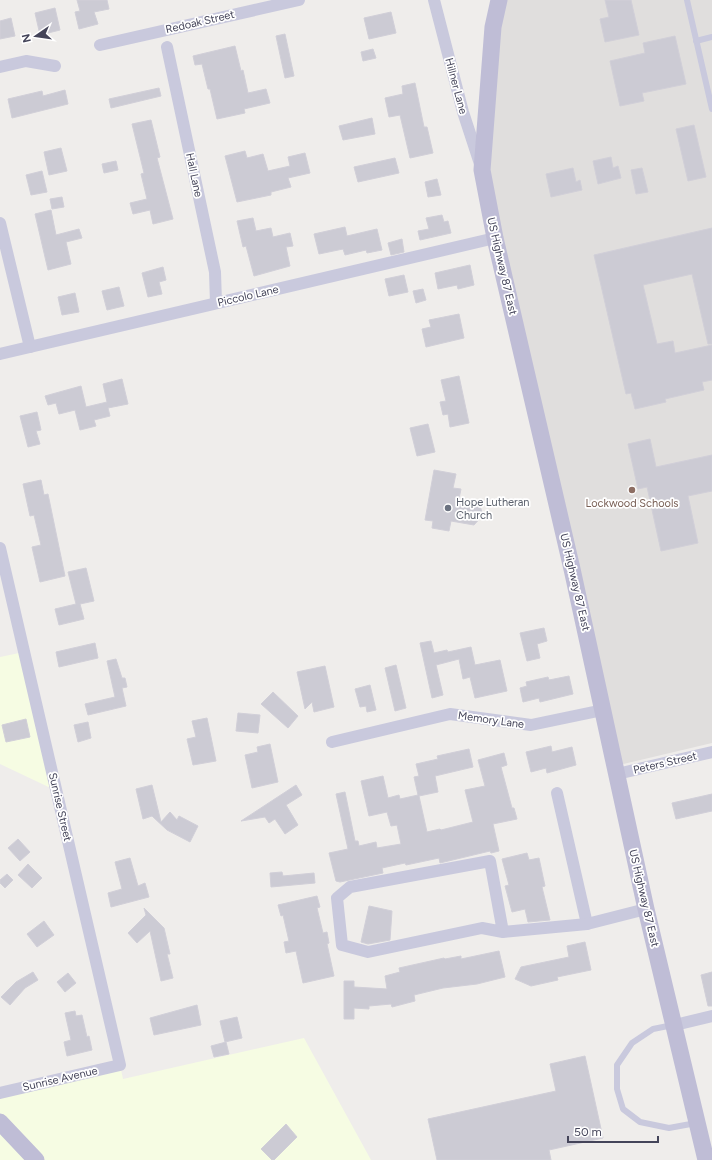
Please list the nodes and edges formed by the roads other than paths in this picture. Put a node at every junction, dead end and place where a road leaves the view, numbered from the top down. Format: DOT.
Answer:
graph roads {
  1 [pos="299,0"];
  2 [pos="434,0"];
  3 [pos="499,0"];
  4 [pos="687,0"];
  5 [pos="712,37"];
  6 [pos="696,41"];
  7 [pos="100,45"];
  8 [pos="167,47"];
  9 [pos="55,66"];
  10 [pos="0,67"];
  11 [pos="712,109"];
  12 [pos="482,170"];
  13 [pos="0,223"];
  14 [pos="495,238"];
  15 [pos="216,303"];
  16 [pos="30,347"];
  17 [pos="0,354"];
  18 [pos="0,548"];
  19 [pos="603,710"];
  20 [pos="332,742"];
  21 [pos="712,752"];
  22 [pos="617,774"];
  23 [pos="556,793"];
  24 [pos="646,909"];
  25 [pos="587,924"];
  26 [pos="503,932"];
  27 [pos="712,1016"];
  28 [pos="674,1025"];
  29 [pos="120,1065"];
  30 [pos="0,1093"];
  31 [pos="0,1122"];
  32 [pos="697,1123"];
  33 [pos="36,1160"];
  34 [pos="706,1160"];
  1 -- 7 [label="street, Redoak Street"];
  2 -- 12 [label="street, Hillner Lane"];
  3 -- 12 [label="street, US Highway 87 East"];
  4 -- 6 [label="lane"];
  5 -- 6 [label="lane"];
  6 -- 11 [label="lane"];
  8 -- 15 [label="street, Hall Lane"];
  9 -- 10 [label="street"];
  12 -- 14 [label="street, US Highway 87 East"];
  13 -- 16 [label="street"];
  14 -- 15 [label="street, Piccolo Lane"];
  14 -- 19 [label="street, US Highway 87 East"];
  15 -- 16 [label="street, Piccolo Lane"];
  16 -- 17 [label="street, Piccolo Lane"];
  18 -- 29 [label="street, Sunrise Street"];
  19 -- 20 [label="street, Memory Lane"];
  19 -- 22 [label="street, US Highway 87 East"];
  21 -- 22 [label="street, Peters Street"];
  22 -- 24 [label="street, US Highway 87 East"];
  23 -- 25 [label="street"];
  24 -- 25 [label="street"];
  24 -- 28 [label="street, US Highway 87 East"];
  25 -- 26 [label="street"];
  26 -- 26 [label="street"];
  27 -- 28 [label="street"];
  28 -- 32 [label="street, US Highway 87 East"];
  28 -- 32 [label="lane"];
  29 -- 30 [label="street, Sunrise Avenue"];
  31 -- 33 [label="street"];
  32 -- 34 [label="street, US Highway 87 East"];
}
